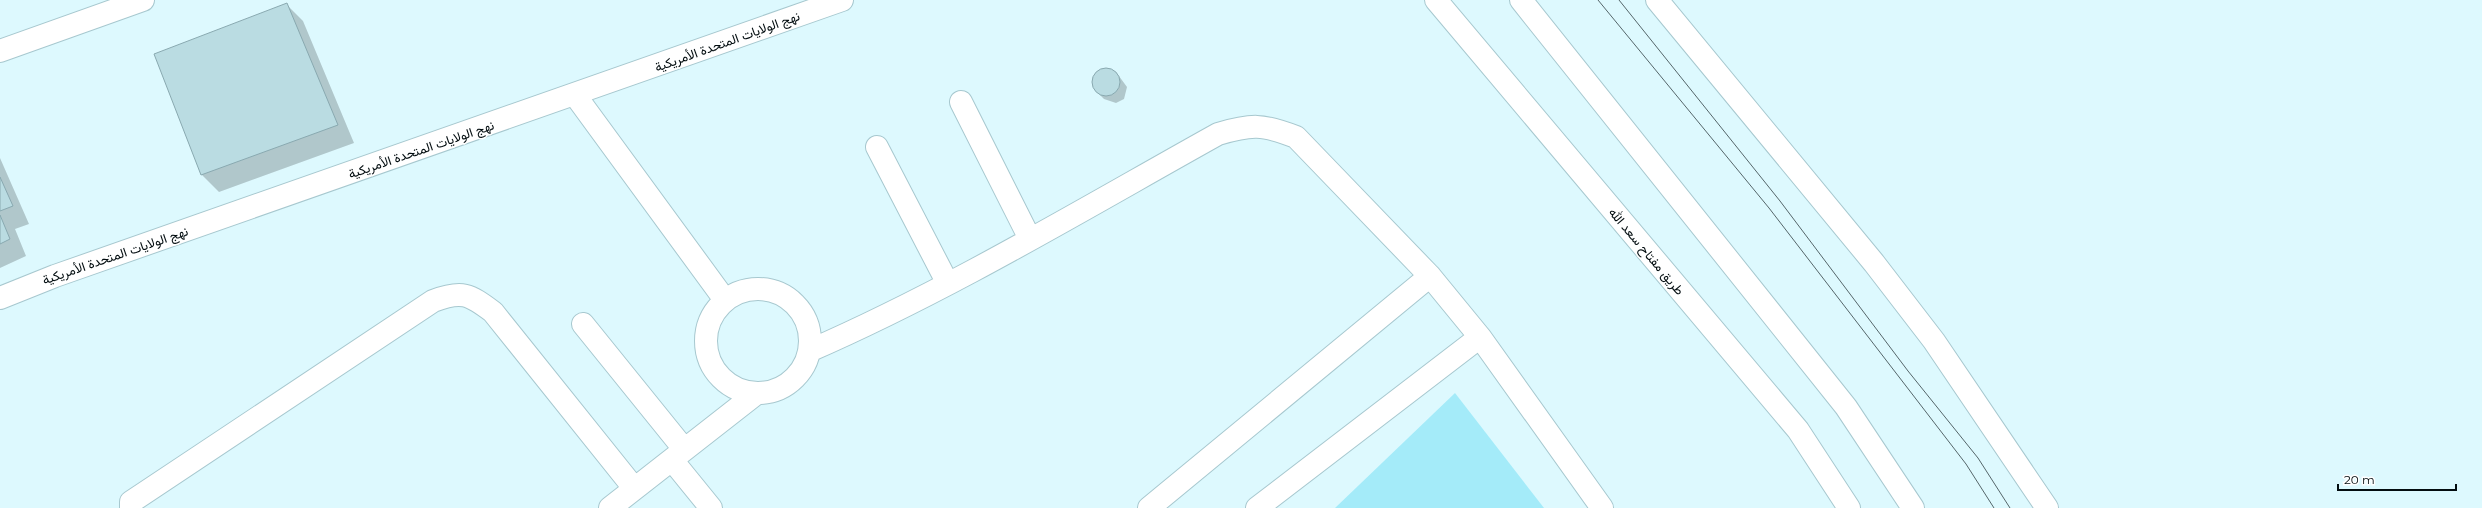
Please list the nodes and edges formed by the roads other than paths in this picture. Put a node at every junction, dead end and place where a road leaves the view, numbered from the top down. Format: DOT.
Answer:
graph roads {
  1 [pos="143,0"];
  2 [pos="1436,0"];
  3 [pos="1521,0"];
  4 [pos="1657,0"];
  5 [pos="834,1"];
  6 [pos="0,51"];
  7 [pos="575,95"];
  8 [pos="961,102"];
  9 [pos="877,147"];
  10 [pos="1030,238"];
  11 [pos="1430,276"];
  12 [pos="947,282"];
  13 [pos="0,298"];
  14 [pos="725,300"];
  15 [pos="583,324"];
  16 [pos="1480,337"];
  17 [pos="809,351"];
  18 [pos="757,393"];
  19 [pos="678,454"];
  20 [pos="634,488"];
  21 [pos="131,508"];
  22 [pos="610,508"];
  23 [pos="711,508"];
  24 [pos="1149,508"];
  25 [pos="1257,508"];
  26 [pos="1602,508"];
  27 [pos="1849,508"];
  28 [pos="1913,508"];
  29 [pos="2047,508"];
  1 -- 6 [label="main road"];
  2 -- 27 [label="main road, طريق مفتاح سعد الله"];
  3 -- 28 [label="main road"];
  4 -- 29 [label="main road"];
  5 -- 7 [label="main road, نهج الولايات المتحدة الأمريكية"];
  7 -- 13 [label="main road, نهج الولايات المتحدة الأمريكية"];
  7 -- 14 [label="main road"];
  8 -- 10 [label="main road"];
  9 -- 12 [label="main road"];
  10 -- 11 [label="main road"];
  10 -- 12 [label="main road"];
  11 -- 16 [label="main road"];
  11 -- 24 [label="main road"];
  12 -- 17 [label="main road"];
  14 -- 17 [label="main road"];
  14 -- 18 [label="main road"];
  15 -- 19 [label="main road"];
  16 -- 25 [label="main road"];
  16 -- 26 [label="main road"];
  17 -- 18 [label="main road"];
  18 -- 19 [label="main road"];
  19 -- 20 [label="main road"];
  19 -- 23 [label="main road"];
  20 -- 21 [label="main road"];
  20 -- 22 [label="main road"];
}
